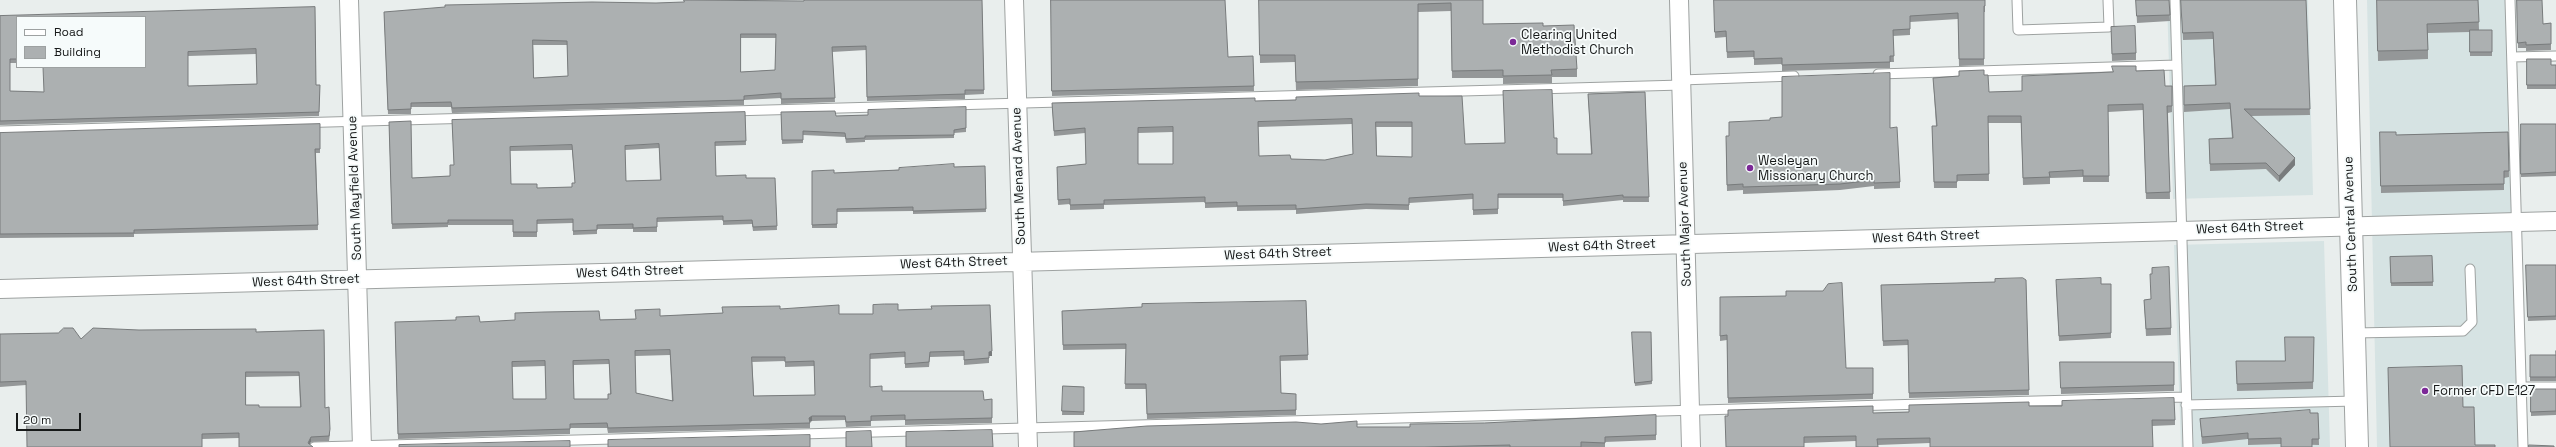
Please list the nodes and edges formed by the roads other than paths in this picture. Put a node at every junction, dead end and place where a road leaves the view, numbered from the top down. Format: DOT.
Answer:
graph roads {
  1 [pos="349,0"];
  2 [pos="1014,0"];
  3 [pos="1679,0"];
  4 [pos="2017,0"];
  5 [pos="2108,0"];
  6 [pos="2175,0"];
  7 [pos="2345,0"];
  8 [pos="2510,0"];
  9 [pos="2556,56"];
  10 [pos="2512,57"];
  11 [pos="2177,65"];
  12 [pos="1867,74"];
  13 [pos="1804,76"];
  14 [pos="1681,83"];
  15 [pos="1017,103"];
  16 [pos="353,121"];
  17 [pos="0,131"];
  18 [pos="2556,221"];
  19 [pos="2517,222"];
  20 [pos="2351,225"];
  21 [pos="2182,230"];
  22 [pos="1685,244"];
  23 [pos="1022,261"];
  24 [pos="2470,269"];
  25 [pos="358,279"];
  26 [pos="0,289"];
  27 [pos="2354,333"];
  28 [pos="2556,387"];
  29 [pos="2522,388"];
  30 [pos="2186,401"];
  31 [pos="2356,401"];
  32 [pos="1690,410"];
  33 [pos="1027,428"];
  34 [pos="362,446"];
  35 [pos="314,447"];
  36 [pos="1028,447"];
  37 [pos="1691,447"];
  38 [pos="2188,447"];
  39 [pos="2357,447"];
  40 [pos="2524,447"];
  1 -- 16 [label="street, South Mayfield Avenue"];
  2 -- 15 [label="street, South Menard Avenue"];
  3 -- 14 [label="street, South Major Avenue"];
  4 -- 5 [label="lane"];
  6 -- 11 [label="lane"];
  7 -- 20 [label="street, South Central Avenue"];
  8 -- 10 [label="lane"];
  9 -- 10 [label="lane"];
  10 -- 19 [label="lane"];
  11 -- 12 [label="lane"];
  11 -- 21 [label="lane"];
  13 -- 14 [label="lane"];
  14 -- 15 [label="lane"];
  14 -- 22 [label="street, South Major Avenue"];
  15 -- 16 [label="lane"];
  15 -- 23 [label="street, South Menard Avenue"];
  16 -- 17 [label="lane"];
  16 -- 25 [label="street, South Mayfield Avenue"];
  18 -- 19 [label="street, West 64th Street"];
  19 -- 20 [label="street, West 64th Street"];
  19 -- 29 [label="lane"];
  20 -- 21 [label="street, West 64th Street"];
  20 -- 27 [label="street, South Central Avenue"];
  21 -- 22 [label="street, West 64th Street"];
  21 -- 30 [label="lane"];
  22 -- 23 [label="street, West 64th Street"];
  22 -- 32 [label="street, South Major Avenue"];
  23 -- 25 [label="street, West 64th Street"];
  23 -- 33 [label="street, South Menard Avenue"];
  24 -- 27 [label="lane"];
  25 -- 26 [label="street, West 64th Street"];
  25 -- 34 [label="street, South Mayfield Avenue"];
  27 -- 31 [label="street, South Central Avenue"];
  28 -- 29 [label="lane"];
  29 -- 40 [label="lane"];
  30 -- 31 [label="lane"];
  30 -- 32 [label="lane"];
  30 -- 38 [label="lane"];
  31 -- 39 [label="street, South Central Avenue"];
  32 -- 33 [label="lane"];
  32 -- 37 [label="street, South Major Avenue"];
  33 -- 34 [label="lane"];
  33 -- 36 [label="street, South Menard Avenue"];
  34 -- 35 [label="lane"];
}
